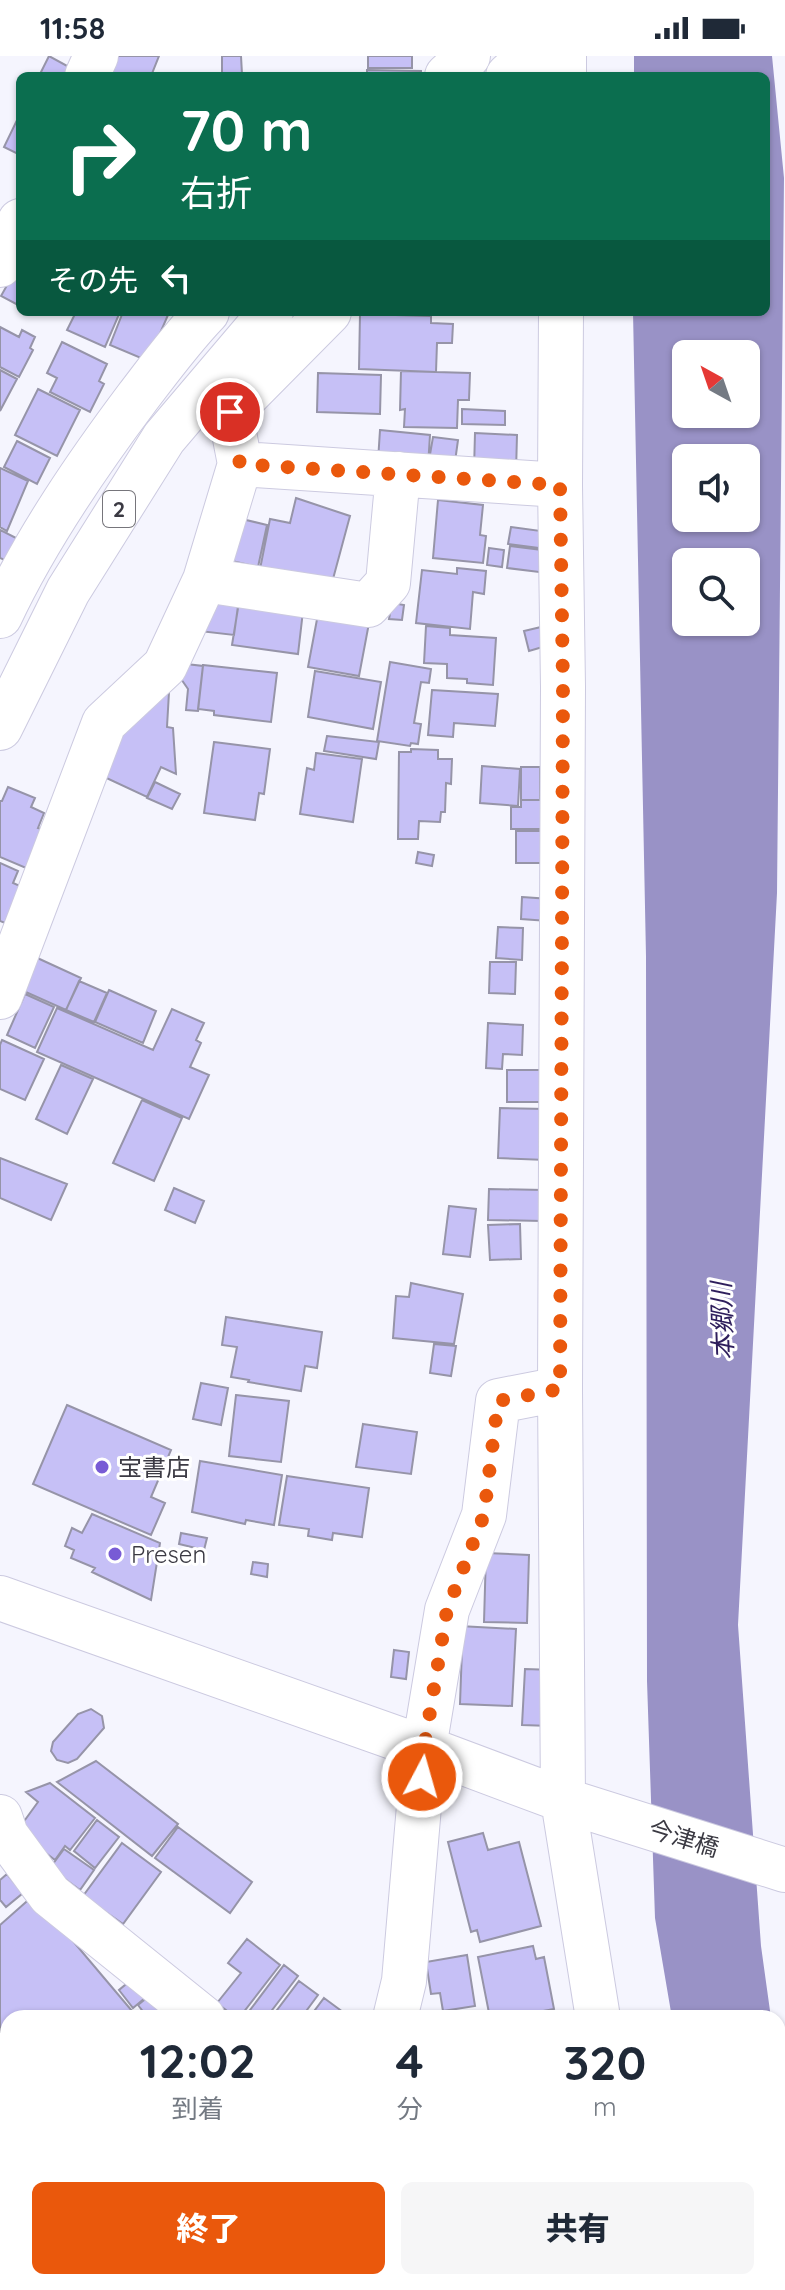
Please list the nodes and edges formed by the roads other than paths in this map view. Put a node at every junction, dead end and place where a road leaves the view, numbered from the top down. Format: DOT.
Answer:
graph roads {
  1 [pos="468,56"];
  2 [pos="529,56"];
  3 [pos="451,72"];
  4 [pos="512,72"];
  5 [pos="16,230"];
  6 [pos="0,265"];
  7 [pos="203,316"];
  8 [pos="268,316"];
  9 [pos="325,316"];
  10 [pos="561,316"];
  11 [pos="240,464"];
  12 [pos="398,474"];
  13 [pos="560,485"];
  14 [pos="205,580"];
  15 [pos="0,616"];
  16 [pos="0,728"];
  17 [pos="0,997"];
  18 [pos="560,1389"];
  19 [pos="0,1598"];
  20 [pos="424,1748"];
  21 [pos="573,1803"];
  22 [pos="0,1817"];
  23 [pos="785,1870"];
  24 [pos="193,2010"];
  25 [pos="397,2010"];
  26 [pos="597,2010"];
  1 -- 3 [label="main road"];
  2 -- 4 [label="main road"];
  5 -- 6 [label="main road"];
  7 -- 15 [label="main road"];
  8 -- 16 [label="main road, 2"];
  9 -- 11 [label="main road"];
  10 -- 13 [label="main road"];
  11 -- 12 [label="main road"];
  11 -- 14 [label="main road"];
  12 -- 13 [label="main road"];
  12 -- 14 [label="main road"];
  13 -- 18 [label="main road"];
  14 -- 17 [label="main road"];
  18 -- 20 [label="main road"];
  18 -- 21 [label="main road"];
  19 -- 20 [label="main road, 今津橋"];
  20 -- 21 [label="main road, 今津橋"];
  20 -- 25 [label="main road"];
  21 -- 23 [label="main road, 今津橋"];
  21 -- 26 [label="main road"];
  22 -- 24 [label="main road"];
}
